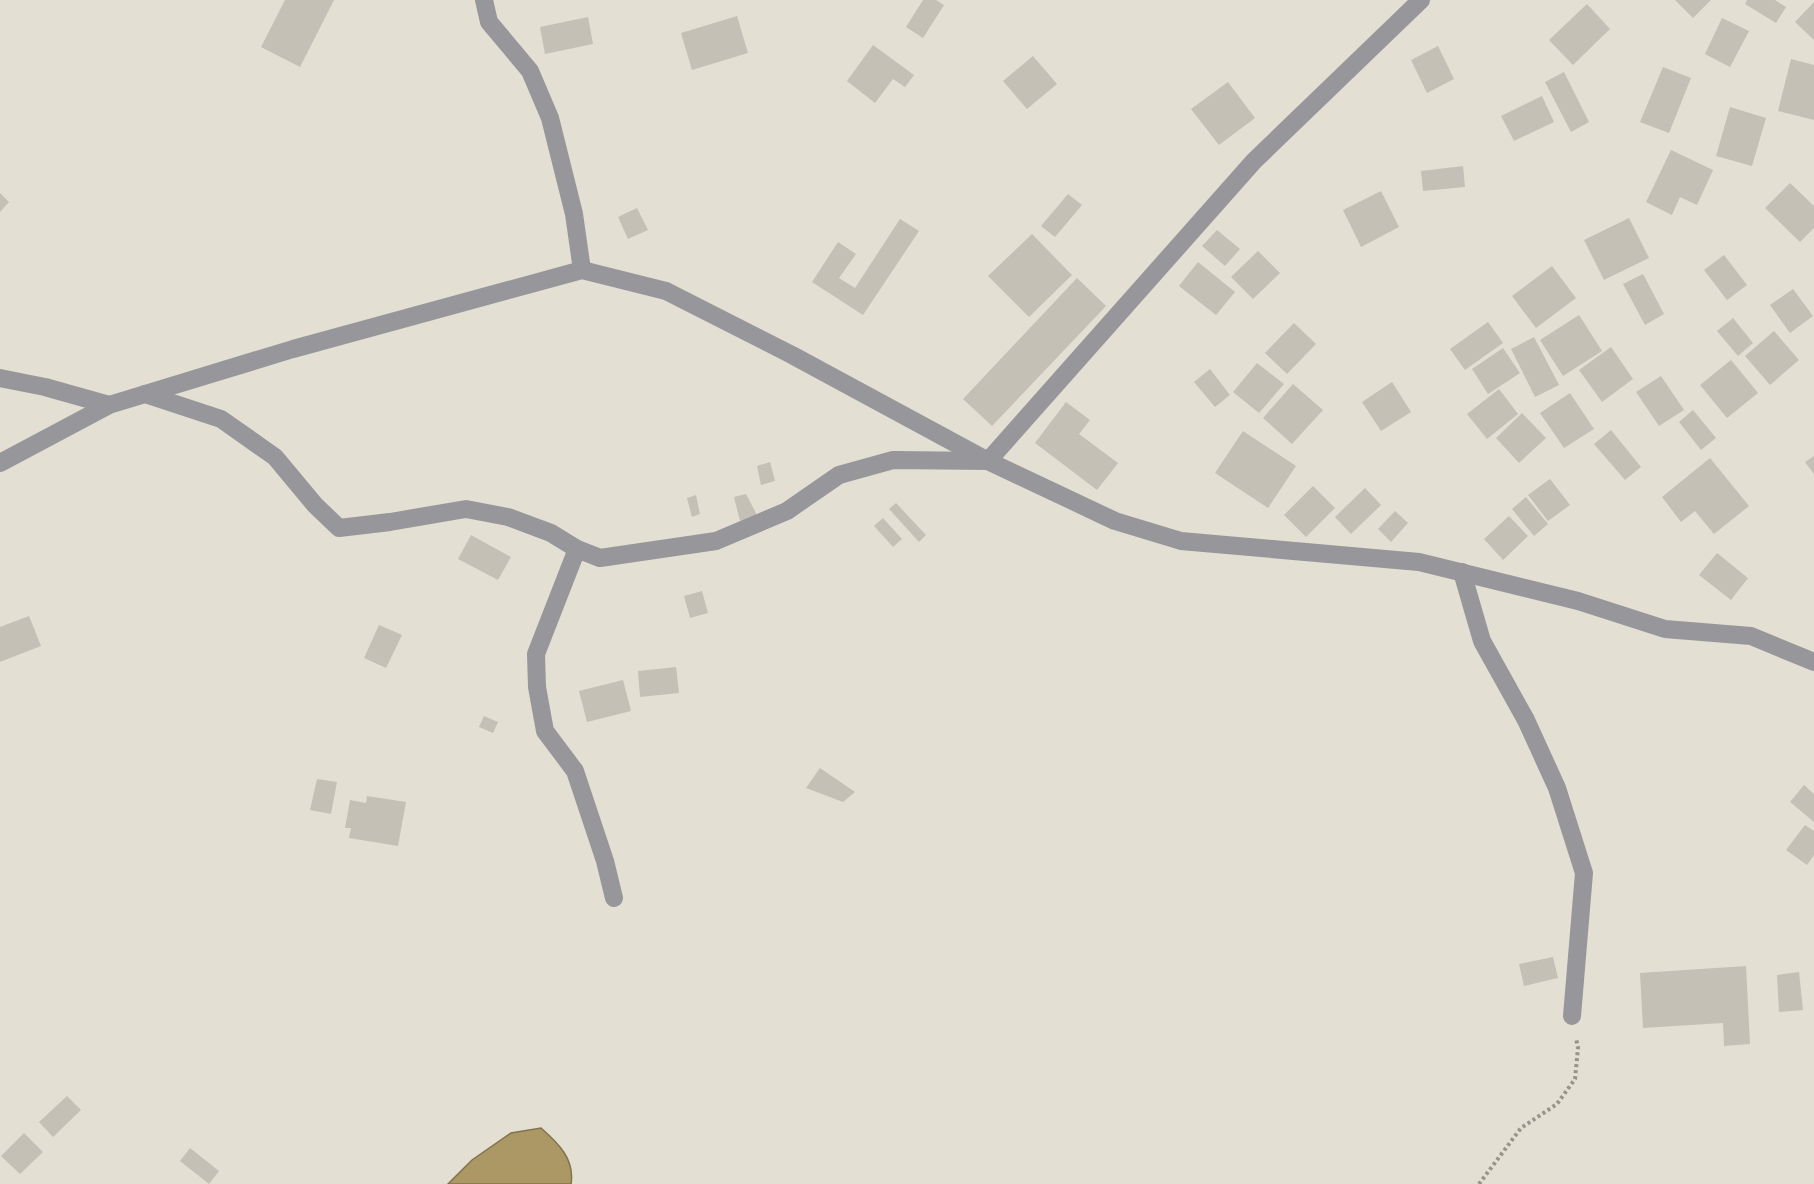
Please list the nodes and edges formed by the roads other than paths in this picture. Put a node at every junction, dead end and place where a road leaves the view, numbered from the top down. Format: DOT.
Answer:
graph roads {
  1 [pos="484,0"];
  2 [pos="1420,0"];
  3 [pos="582,270"];
  4 [pos="0,378"];
  5 [pos="145,394"];
  6 [pos="109,405"];
  7 [pos="987,461"];
  8 [pos="0,463"];
  9 [pos="577,549"];
  10 [pos="1462,572"];
  11 [pos="1814,662"];
  12 [pos="614,898"];
  13 [pos="1572,1016"];
  1 -- 3 [label="street"];
  2 -- 7 [label="street"];
  3 -- 5 [label="street"];
  3 -- 7 [label="street"];
  4 -- 6 [label="street"];
  5 -- 6 [label="street"];
  5 -- 9 [label="street"];
  6 -- 8 [label="street"];
  7 -- 9 [label="street"];
  7 -- 10 [label="street"];
  9 -- 12 [label="street"];
  10 -- 11 [label="street"];
  10 -- 13 [label="street"];
}
